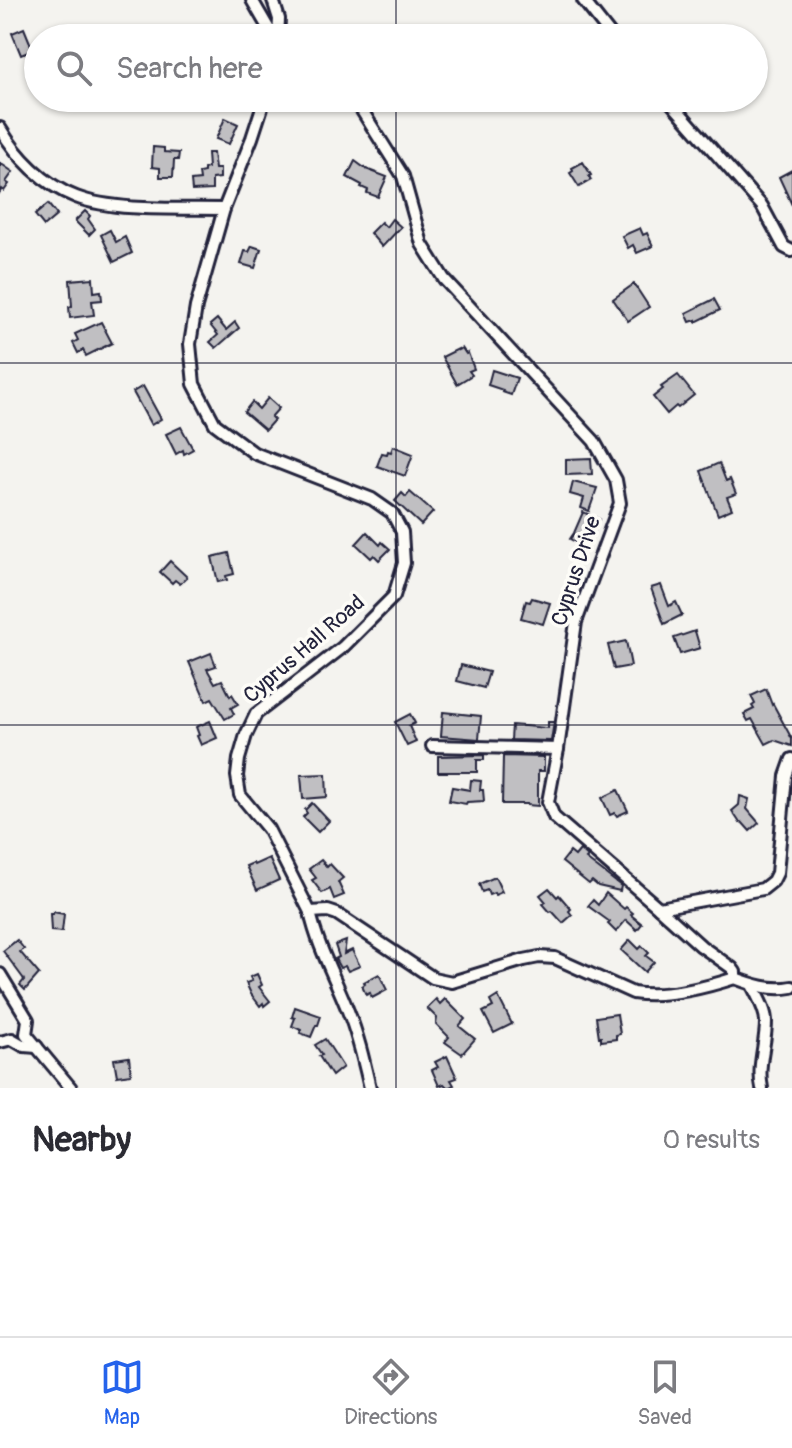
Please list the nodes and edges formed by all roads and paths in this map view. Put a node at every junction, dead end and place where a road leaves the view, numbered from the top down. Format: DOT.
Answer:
graph roads {
  1 [pos="252,0"];
  2 [pos="273,0"];
  3 [pos="583,0"];
  4 [pos="267,24"];
  5 [pos="278,24"];
  6 [pos="602,24"];
  7 [pos="260,112"];
  8 [pos="363,112"];
  9 [pos="679,112"];
  10 [pos="0,128"];
  11 [pos="224,209"];
  12 [pos="792,251"];
  13 [pos="432,746"];
  14 [pos="558,749"];
  15 [pos="792,759"];
  16 [pos="659,908"];
  17 [pos="310,912"];
  18 [pos="0,974"];
  19 [pos="735,978"];
  20 [pos="752,985"];
  21 [pos="792,987"];
  22 [pos="0,1042"];
  23 [pos="37,1047"];
  24 [pos="71,1088"];
  25 [pos="370,1088"];
  26 [pos="762,1088"];
  1 -- 4 [label="street"];
  2 -- 5 [label="street"];
  3 -- 6 [label="street"];
  7 -- 11 [label="street, Cyprus Hall Road"];
  8 -- 14 [label="street, Cyprus Drive"];
  9 -- 12 [label="street"];
  10 -- 11 [label="street"];
  11 -- 17 [label="street, Cyprus Hall Road"];
  13 -- 14 [label="street"];
  14 -- 16 [label="street, Cyprus Drive"];
  15 -- 16 [label="street"];
  16 -- 19 [label="street, Cyprus Drive"];
  17 -- 19 [label="street"];
  17 -- 25 [label="street, Cyprus Hall Road"];
  18 -- 23 [label="street"];
  19 -- 20 [label="street"];
  20 -- 21 [label="street"];
  20 -- 26 [label="street"];
  22 -- 23 [label="street"];
  23 -- 24 [label="street"];
}
